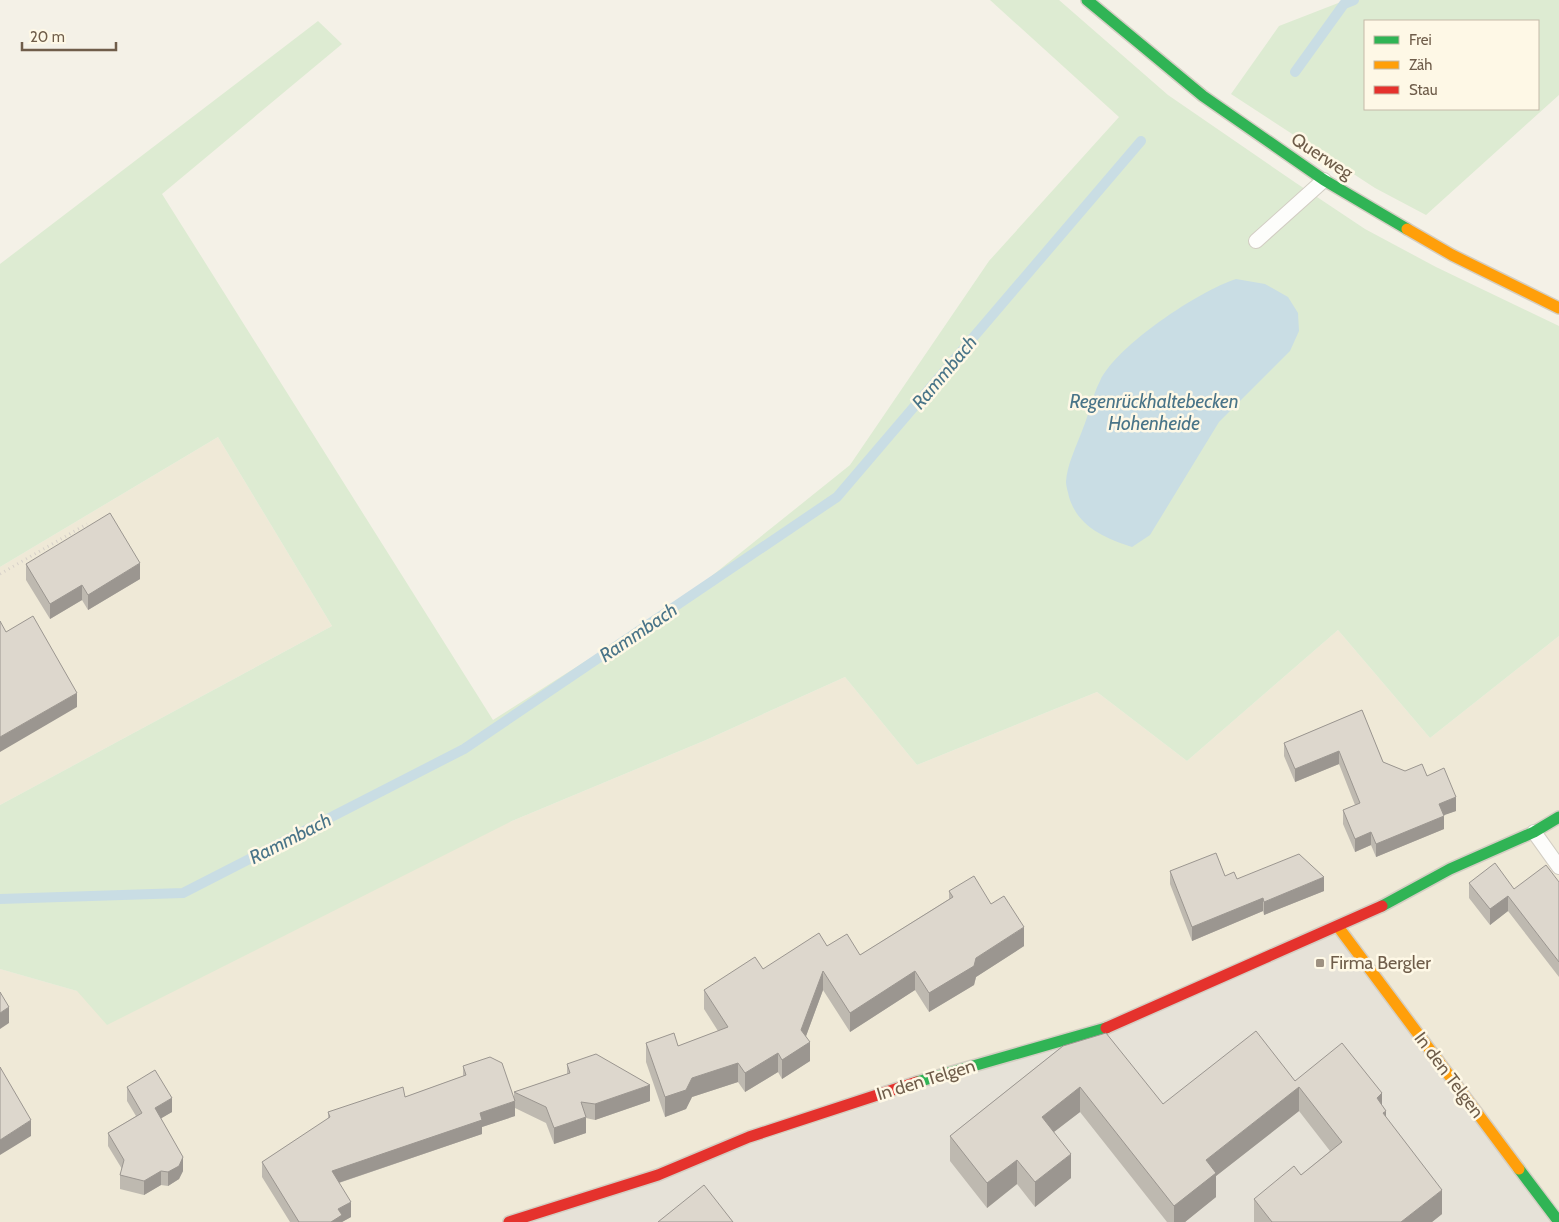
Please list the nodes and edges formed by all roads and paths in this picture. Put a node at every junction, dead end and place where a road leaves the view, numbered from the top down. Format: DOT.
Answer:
graph roads {
  1 [pos="1088,0"];
  2 [pos="1324,180"];
  3 [pos="1256,241"];
  4 [pos="1559,308"];
  5 [pos="87,524"];
  6 [pos="0,574"];
  7 [pos="1559,818"];
  8 [pos="1534,832"];
  9 [pos="1559,867"];
  10 [pos="1339,928"];
  11 [pos="509,1222"];
  12 [pos="1559,1222"];
  1 -- 2 [label="street, Querweg"];
  2 -- 3 [label="lane"];
  2 -- 4 [label="street, Querweg"];
  5 -- 6 [label="path"];
  7 -- 8 [label="street, In den Telgen"];
  8 -- 9 [label="lane"];
  8 -- 10 [label="street, In den Telgen"];
  10 -- 11 [label="street, In den Telgen"];
  10 -- 12 [label="street, In den Telgen"];
}
